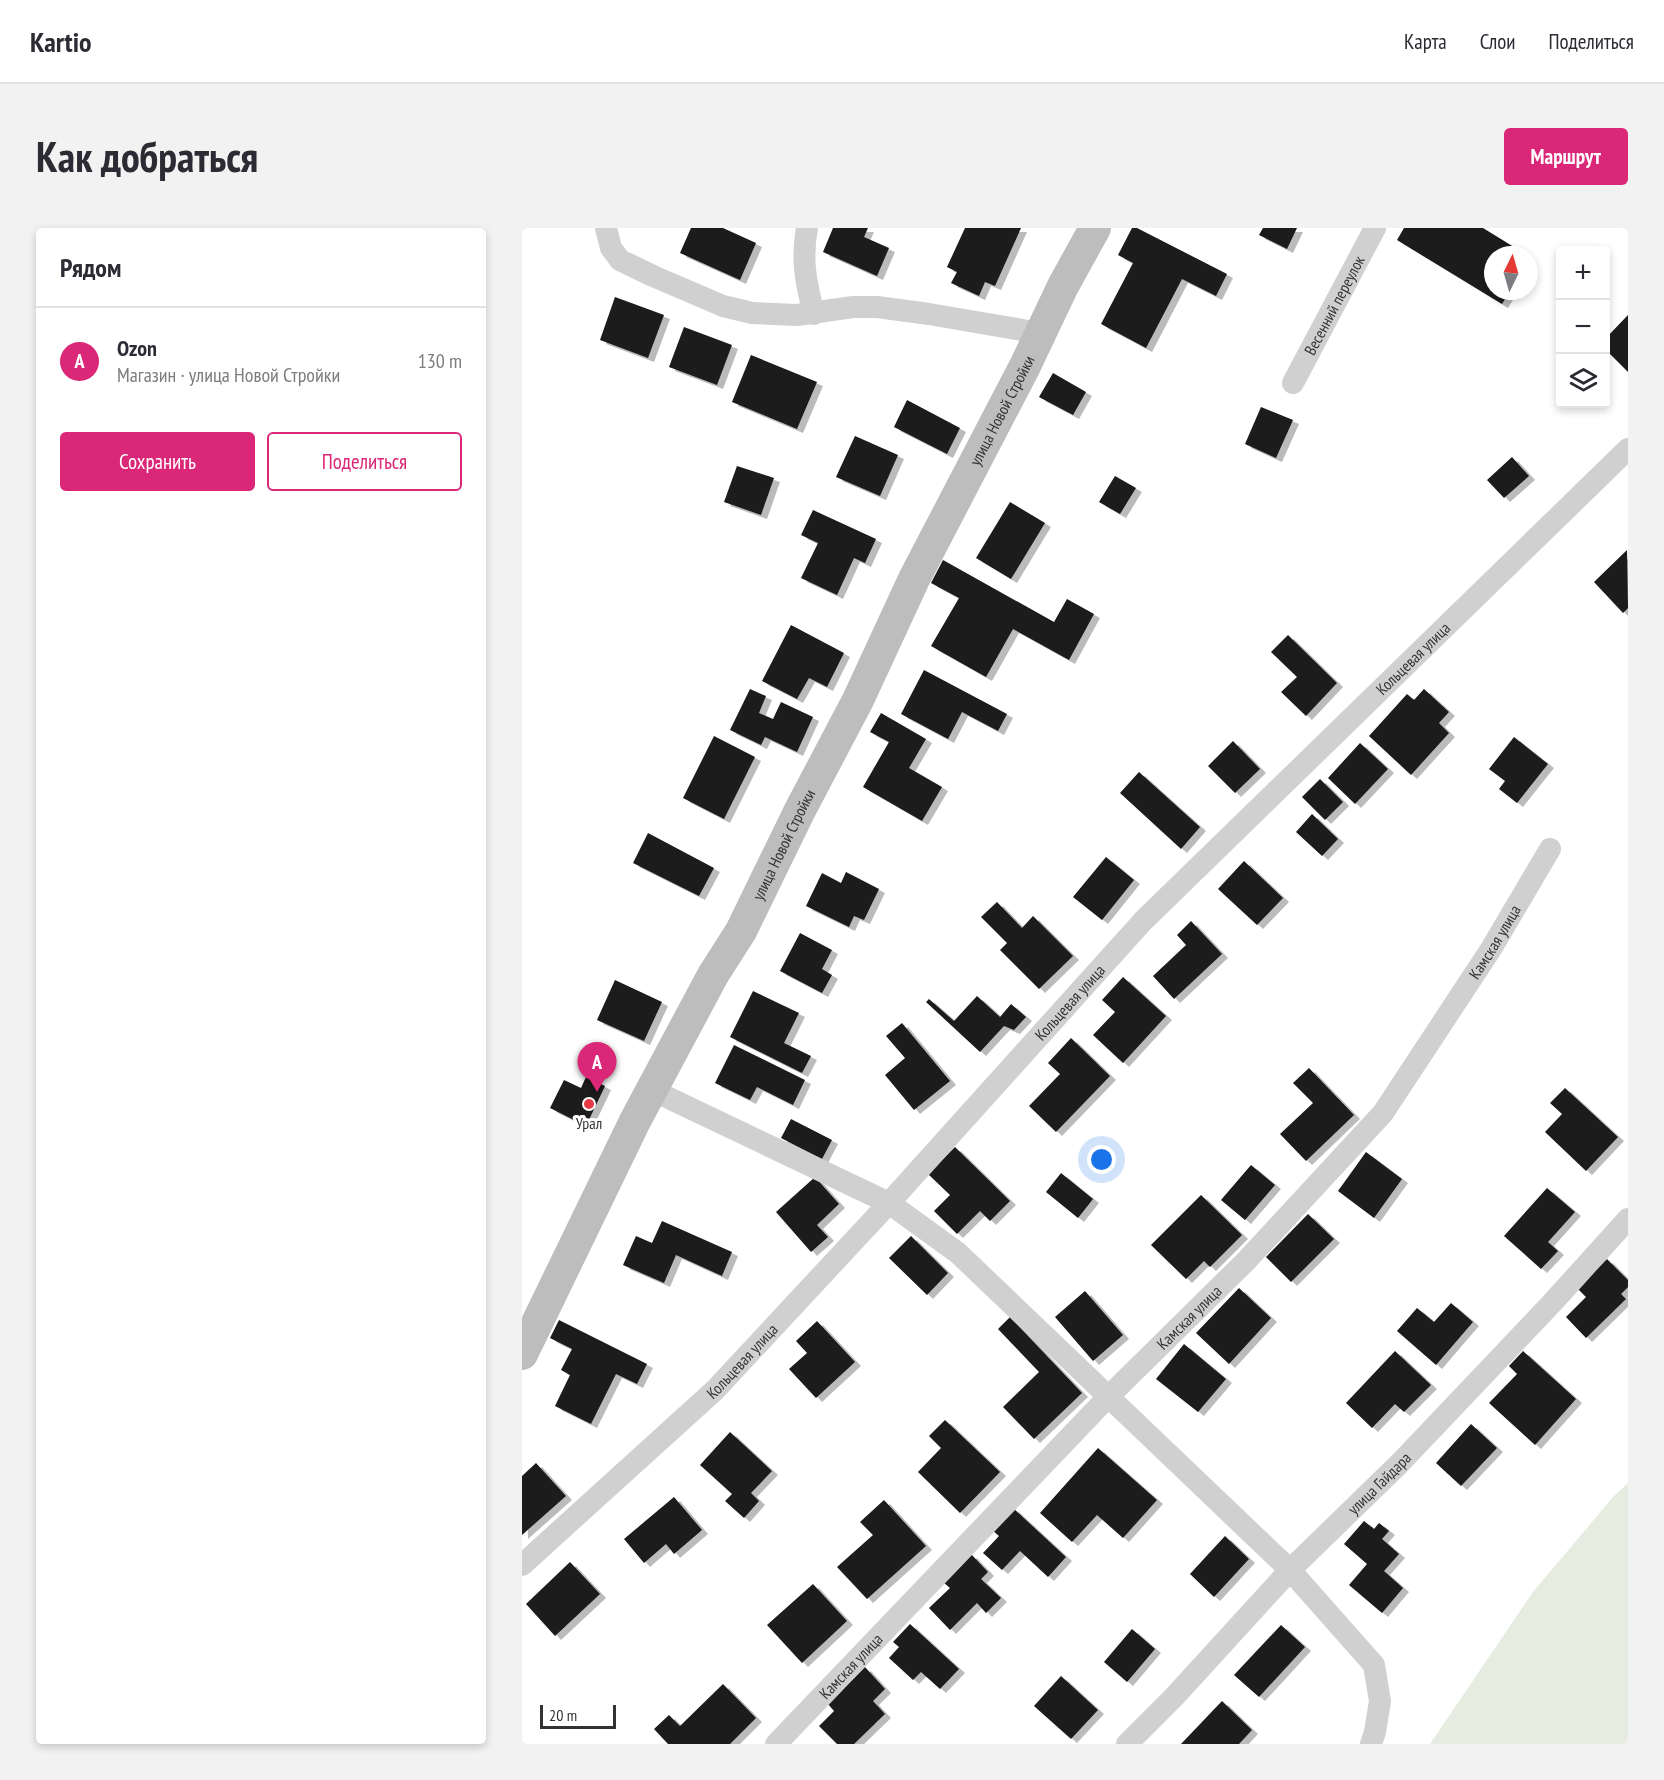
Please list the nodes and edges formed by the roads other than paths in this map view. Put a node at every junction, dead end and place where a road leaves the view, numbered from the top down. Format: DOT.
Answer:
graph roads {
  1 [pos="606,228"];
  2 [pos="807,228"];
  3 [pos="1095,228"];
  4 [pos="1375,228"];
  5 [pos="814,314"];
  6 [pos="1040,333"];
  7 [pos="1293,383"];
  8 [pos="1628,450"];
  9 [pos="1550,849"];
  10 [pos="652,1090"];
  11 [pos="889,1203"];
  12 [pos="1628,1219"];
  13 [pos="522,1354"];
  14 [pos="1108,1397"];
  15 [pos="522,1565"];
  16 [pos="1290,1570"];
  17 [pos="776,1744"];
  18 [pos="1127,1744"];
  19 [pos="1371,1744"];
  1 -- 5 [label="street, улица Новой Стройки"];
  2 -- 5 [label="street"];
  3 -- 6 [label="street, улица Новой Стройки"];
  4 -- 7 [label="street, Весенний переулок"];
  5 -- 6 [label="street, улица Новой Стройки"];
  6 -- 10 [label="street, улица Новой Стройки"];
  8 -- 11 [label="street, Кольцевая улица"];
  9 -- 14 [label="street, Камская улица"];
  10 -- 11 [label="street"];
  10 -- 13 [label="street, улица Новой Стройки"];
  11 -- 14 [label="street"];
  11 -- 15 [label="street, Кольцевая улица"];
  12 -- 16 [label="street, улица Гайдара"];
  14 -- 16 [label="street"];
  14 -- 17 [label="street, Камская улица"];
  16 -- 18 [label="street, улица Гайдара"];
  16 -- 19 [label="street"];
}
